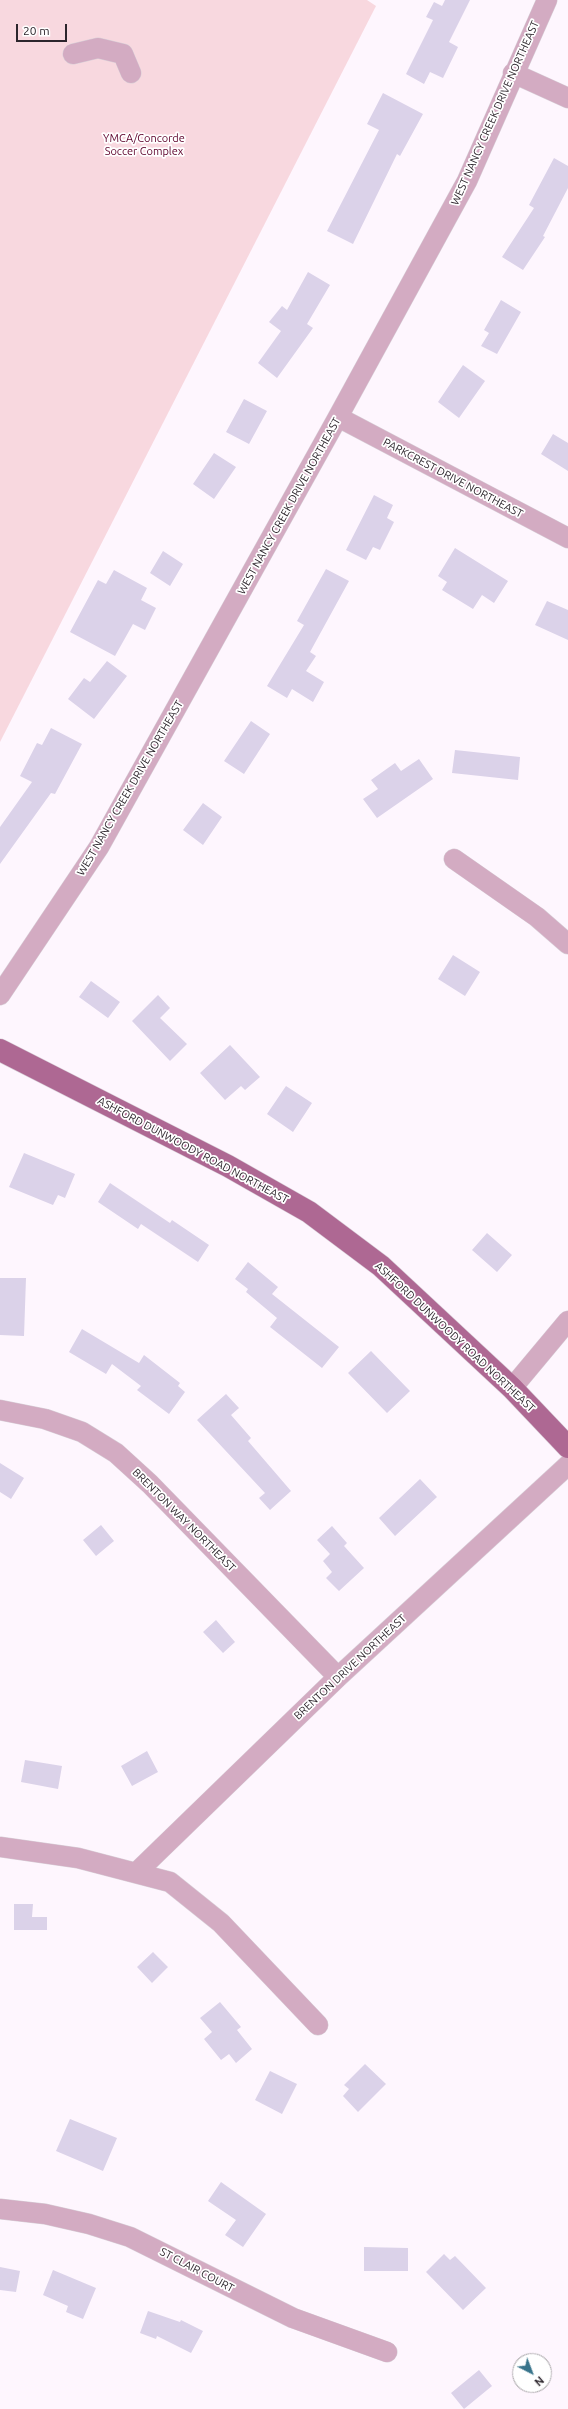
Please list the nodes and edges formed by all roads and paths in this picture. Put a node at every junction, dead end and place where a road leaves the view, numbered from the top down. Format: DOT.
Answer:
graph roads {
  1 [pos="546,0"];
  2 [pos="73,54"];
  3 [pos="131,73"];
  4 [pos="513,73"];
  5 [pos="568,98"];
  6 [pos="338,417"];
  7 [pos="568,538"];
  8 [pos="454,859"];
  9 [pos="568,944"];
  10 [pos="0,995"];
  11 [pos="0,1050"];
  12 [pos="568,1321"];
  13 [pos="512,1388"];
  14 [pos="0,1410"];
  15 [pos="568,1447"];
  16 [pos="568,1466"];
  17 [pos="338,1677"];
  18 [pos="0,1847"];
  19 [pos="136,1873"];
  20 [pos="318,2025"];
  21 [pos="0,2209"];
  22 [pos="387,2352"];
  1 -- 4 [label="street, WEST NANCY CREEK DRIVE NORTHEAST"];
  2 -- 3 [label="street"];
  4 -- 5 [label="street"];
  4 -- 6 [label="street, WEST NANCY CREEK DRIVE NORTHEAST"];
  6 -- 7 [label="street, PARKCREST DRIVE NORTHEAST"];
  6 -- 10 [label="street, WEST NANCY CREEK DRIVE NORTHEAST"];
  8 -- 9 [label="street"];
  11 -- 13 [label="main road, ASHFORD DUNWOODY ROAD NORTHEAST"];
  12 -- 13 [label="street"];
  13 -- 15 [label="main road, ASHFORD DUNWOODY ROAD NORTHEAST"];
  14 -- 17 [label="street, BRENTON WAY NORTHEAST"];
  16 -- 17 [label="street, BRENTON DRIVE NORTHEAST"];
  17 -- 19 [label="street, BRENTON DRIVE NORTHEAST"];
  18 -- 19 [label="street"];
  19 -- 20 [label="street"];
  21 -- 22 [label="street, ST CLAIR COURT"];
}
